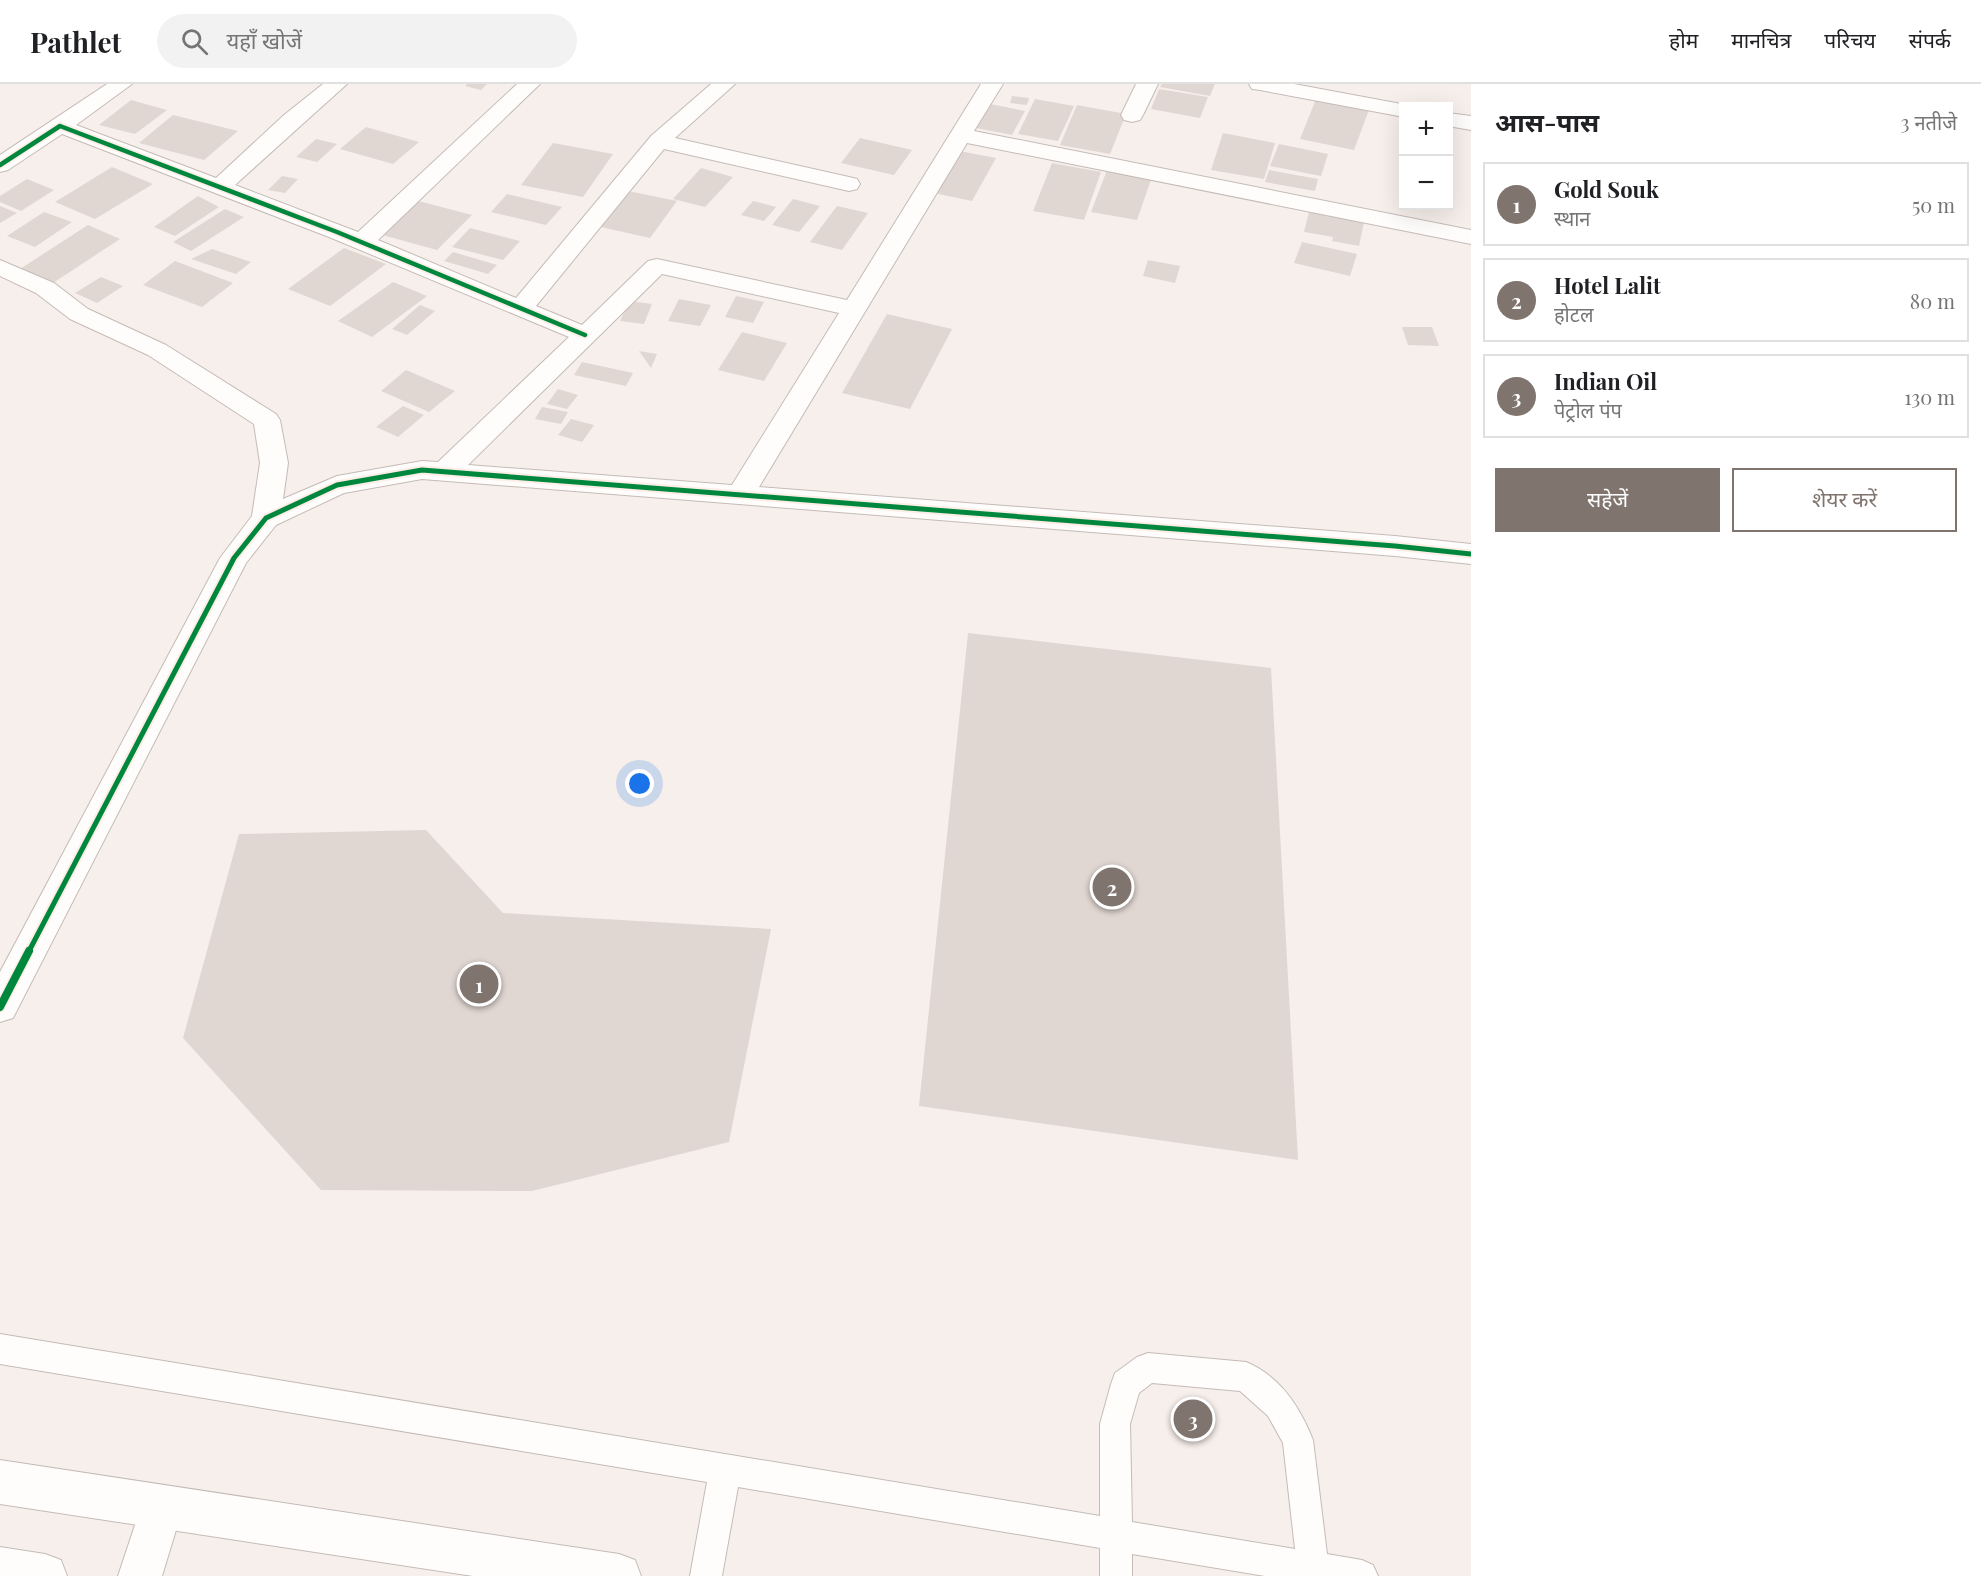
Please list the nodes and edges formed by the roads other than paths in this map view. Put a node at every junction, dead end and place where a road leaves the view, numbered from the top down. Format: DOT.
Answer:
graph roads {
  1 [pos="121,84"];
  2 [pos="336,84"];
  3 [pos="529,84"];
  4 [pos="724,84"];
  5 [pos="992,84"];
  6 [pos="1147,84"];
  7 [pos="1260,84"];
  8 [pos="1399,110"];
  9 [pos="1132,115"];
  10 [pos="1453,120"];
  11 [pos="1471,123"];
  12 [pos="60,126"];
  13 [pos="960,135"];
  14 [pos="659,141"];
  15 [pos="0,165"];
  16 [pos="849,184"];
  17 [pos="220,187"];
  18 [pos="1471,237"];
  19 [pos="362,242"];
  20 [pos="0,267"];
  21 [pos="521,309"];
  22 [pos="854,309"];
  23 [pos="585,335"];
  24 [pos="444,472"];
  25 [pos="740,495"];
  26 [pos="266,518"];
  27 [pos="1471,554"];
  28 [pos="0,1007"];
  29 [pos="0,1349"];
  30 [pos="725,1470"];
  31 [pos="0,1482"];
  32 [pos="161,1506"];
  33 [pos="1116,1535"];
  34 [pos="1313,1568"];
  35 [pos="0,1569"];
  36 [pos="45,1576"];
  37 [pos="140,1576"];
  38 [pos="619,1576"];
  39 [pos="706,1576"];
  40 [pos="1116,1576"];
  41 [pos="1362,1576"];
  1 -- 12 [label="street"];
  2 -- 17 [label="street"];
  3 -- 19 [label="street"];
  4 -- 14 [label="street"];
  5 -- 13 [label="street"];
  6 -- 9 [label="street"];
  7 -- 8 [label="street"];
  10 -- 11 [label="street"];
  12 -- 15 [label="street"];
  12 -- 17 [label="street"];
  13 -- 18 [label="street"];
  13 -- 22 [label="street"];
  14 -- 16 [label="street"];
  14 -- 21 [label="street"];
  17 -- 19 [label="street"];
  19 -- 21 [label="street"];
  20 -- 26 [label="street"];
  21 -- 23 [label="street"];
  22 -- 23 [label="street"];
  22 -- 25 [label="street"];
  23 -- 24 [label="street"];
  24 -- 25 [label="street"];
  24 -- 26 [label="street"];
  25 -- 27 [label="street"];
  26 -- 28 [label="street"];
  29 -- 30 [label="lane"];
  30 -- 33 [label="lane"];
  30 -- 39 [label="lane"];
  31 -- 32 [label="street"];
  32 -- 37 [label="street"];
  32 -- 38 [label="street"];
  33 -- 34 [label="lane"];
  33 -- 34 [label="lane"];
  33 -- 40 [label="lane"];
  34 -- 41 [label="lane"];
  35 -- 36 [label="street"];
}
